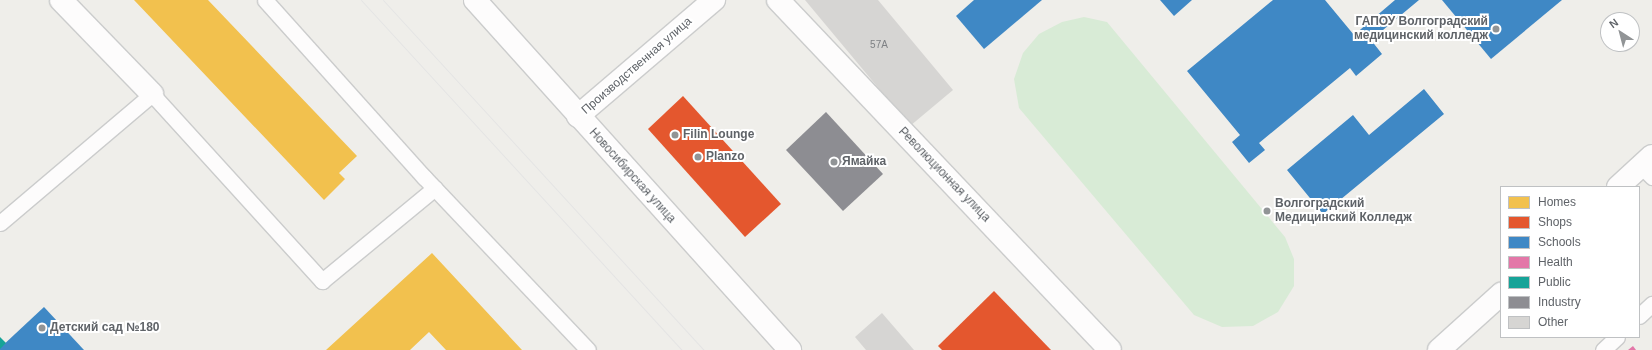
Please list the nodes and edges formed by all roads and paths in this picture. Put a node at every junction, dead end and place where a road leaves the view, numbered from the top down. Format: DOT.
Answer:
graph roads {
  1 [pos="61,0"];
  2 [pos="265,0"];
  3 [pos="475,0"];
  4 [pos="714,0"];
  5 [pos="778,0"];
  6 [pos="152,94"];
  7 [pos="578,116"];
  8 [pos="1648,166"];
  9 [pos="1619,186"];
  10 [pos="435,188"];
  11 [pos="0,224"];
  12 [pos="1500,295"];
  13 [pos="1652,304"];
  14 [pos="1640,315"];
  15 [pos="1616,338"];
  16 [pos="588,350"];
  17 [pos="790,350"];
  18 [pos="1110,350"];
  19 [pos="1439,350"];
  20 [pos="1603,350"];
  1 -- 6 [label="street"];
  2 -- 10 [label="lane"];
  3 -- 7 [label="street, Новосибирская улица"];
  4 -- 7 [label="street, Производственная улица"];
  5 -- 18 [label="street, Революционная улица"];
  6 -- 10 [label="lane"];
  6 -- 11 [label="lane"];
  7 -- 17 [label="street, Новосибирская улица"];
  8 -- 9 [label="street"];
  10 -- 16 [label="lane"];
  12 -- 19 [label="street"];
  13 -- 14 [label="lane"];
  15 -- 20 [label="lane"];
}
